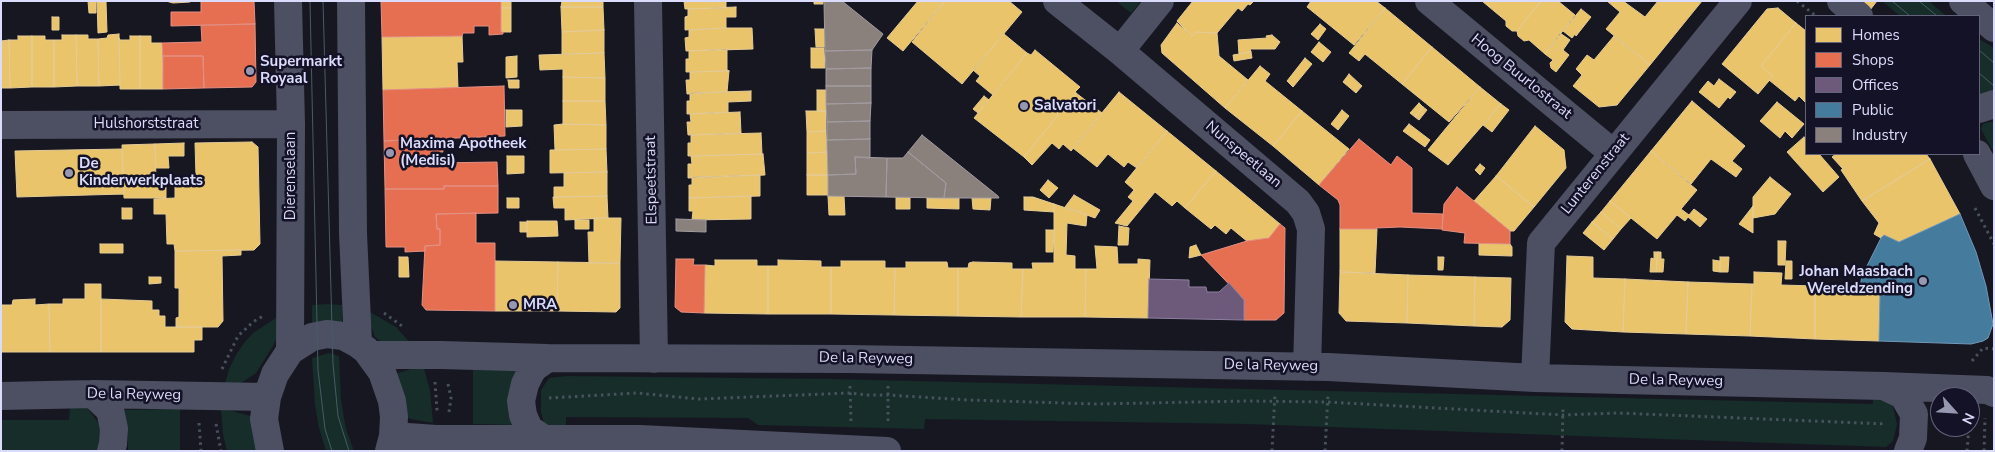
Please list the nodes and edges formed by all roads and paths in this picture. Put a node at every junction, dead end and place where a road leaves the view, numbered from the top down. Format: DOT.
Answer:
graph roads {
  1 [pos="288,1"];
  2 [pos="351,1"];
  3 [pos="648,1"];
  4 [pos="1160,1"];
  5 [pos="1429,1"];
  6 [pos="1738,1"];
  7 [pos="1797,1"];
  8 [pos="1841,1"];
  9 [pos="1962,1"];
  10 [pos="1066,4"];
  11 [pos="1815,15"];
  12 [pos="1858,15"];
  13 [pos="1979,15"];
  14 [pos="1980,16"];
  15 [pos="1994,28"];
  16 [pos="1120,51"];
  17 [pos="1994,104"];
  18 [pos="1980,109"];
  19 [pos="290,124"];
  20 [pos="1,125"];
  21 [pos="1614,153"];
  22 [pos="1978,155"];
  23 [pos="1994,186"];
  24 [pos="364,350"];
  25 [pos="290,351"];
  26 [pos="441,355"];
  27 [pos="548,358"];
  28 [pos="654,359"];
  29 [pos="849,359"];
  30 [pos="888,359"];
  31 [pos="1306,366"];
  32 [pos="1535,378"];
  33 [pos="1884,386"];
  34 [pos="850,393"];
  35 [pos="1994,393"];
  36 [pos="93,394"];
  37 [pos="888,394"];
  38 [pos="1,396"];
  39 [pos="267,397"];
  40 [pos="522,398"];
  41 [pos="1968,437"];
  42 [pos="1911,438"];
  43 [pos="446,439"];
  44 [pos="544,439"];
  45 [pos="391,444"];
  46 [pos="640,445"];
  47 [pos="874,446"];
  48 [pos="111,451"];
  49 [pos="270,451"];
  50 [pos="1967,451"];
  1 -- 19 [label="street, Dierenselaan"];
  2 -- 24 [label="street"];
  3 -- 28 [label="street, Elspeetstraat"];
  4 -- 16 [label="street"];
  5 -- 21 [label="street, Hoog Buurlostraat"];
  6 -- 21 [label="street, Lunterenstraat"];
  7 -- 11 [label="path"];
  8 -- 12 [label="street"];
  9 -- 13 [label="street"];
  10 -- 16 [label="street, Nunspeetlaan"];
  14 -- 15 [label="street"];
  16 -- 31 [label="street, Nunspeetlaan"];
  17 -- 18 [label="street"];
  19 -- 20 [label="street, Hulshorststraat"];
  19 -- 25 [label="street, Dierenselaan"];
  21 -- 32 [label="street, Lunterenstraat"];
  22 -- 23 [label="street"];
  24 -- 25 [label="street"];
  24 -- 26 [label="street, De la Reyweg"];
  24 -- 45 [label="street"];
  25 -- 39 [label="street"];
  26 -- 27 [label="street, De la Reyweg"];
  26 -- 43 [label="path"];
  27 -- 28 [label="street, De la Reyweg"];
  27 -- 40 [label="street"];
  28 -- 29 [label="street, De la Reyweg"];
  29 -- 30 [label="street, De la Reyweg"];
  29 -- 34 [label="path"];
  30 -- 31 [label="street, De la Reyweg"];
  30 -- 37 [label="path"];
  31 -- 32 [label="street, De la Reyweg"];
  32 -- 33 [label="street, De la Reyweg"];
  33 -- 35 [label="street, De la Reyweg"];
  33 -- 42 [label="street"];
  34 -- 37 [label="path"];
  34 -- 40 [label="path"];
  34 -- 47 [label="path"];
  36 -- 38 [label="street, De la Reyweg"];
  36 -- 39 [label="street, De la Reyweg"];
  36 -- 48 [label="street"];
  37 -- 42 [label="path"];
  37 -- 47 [label="path"];
  39 -- 49 [label="street"];
  40 -- 44 [label="street"];
  41 -- 50 [label="path"];
  43 -- 44 [label="street"];
  43 -- 45 [label="street"];
  44 -- 46 [label="street"];
  46 -- 47 [label="street"];
}
